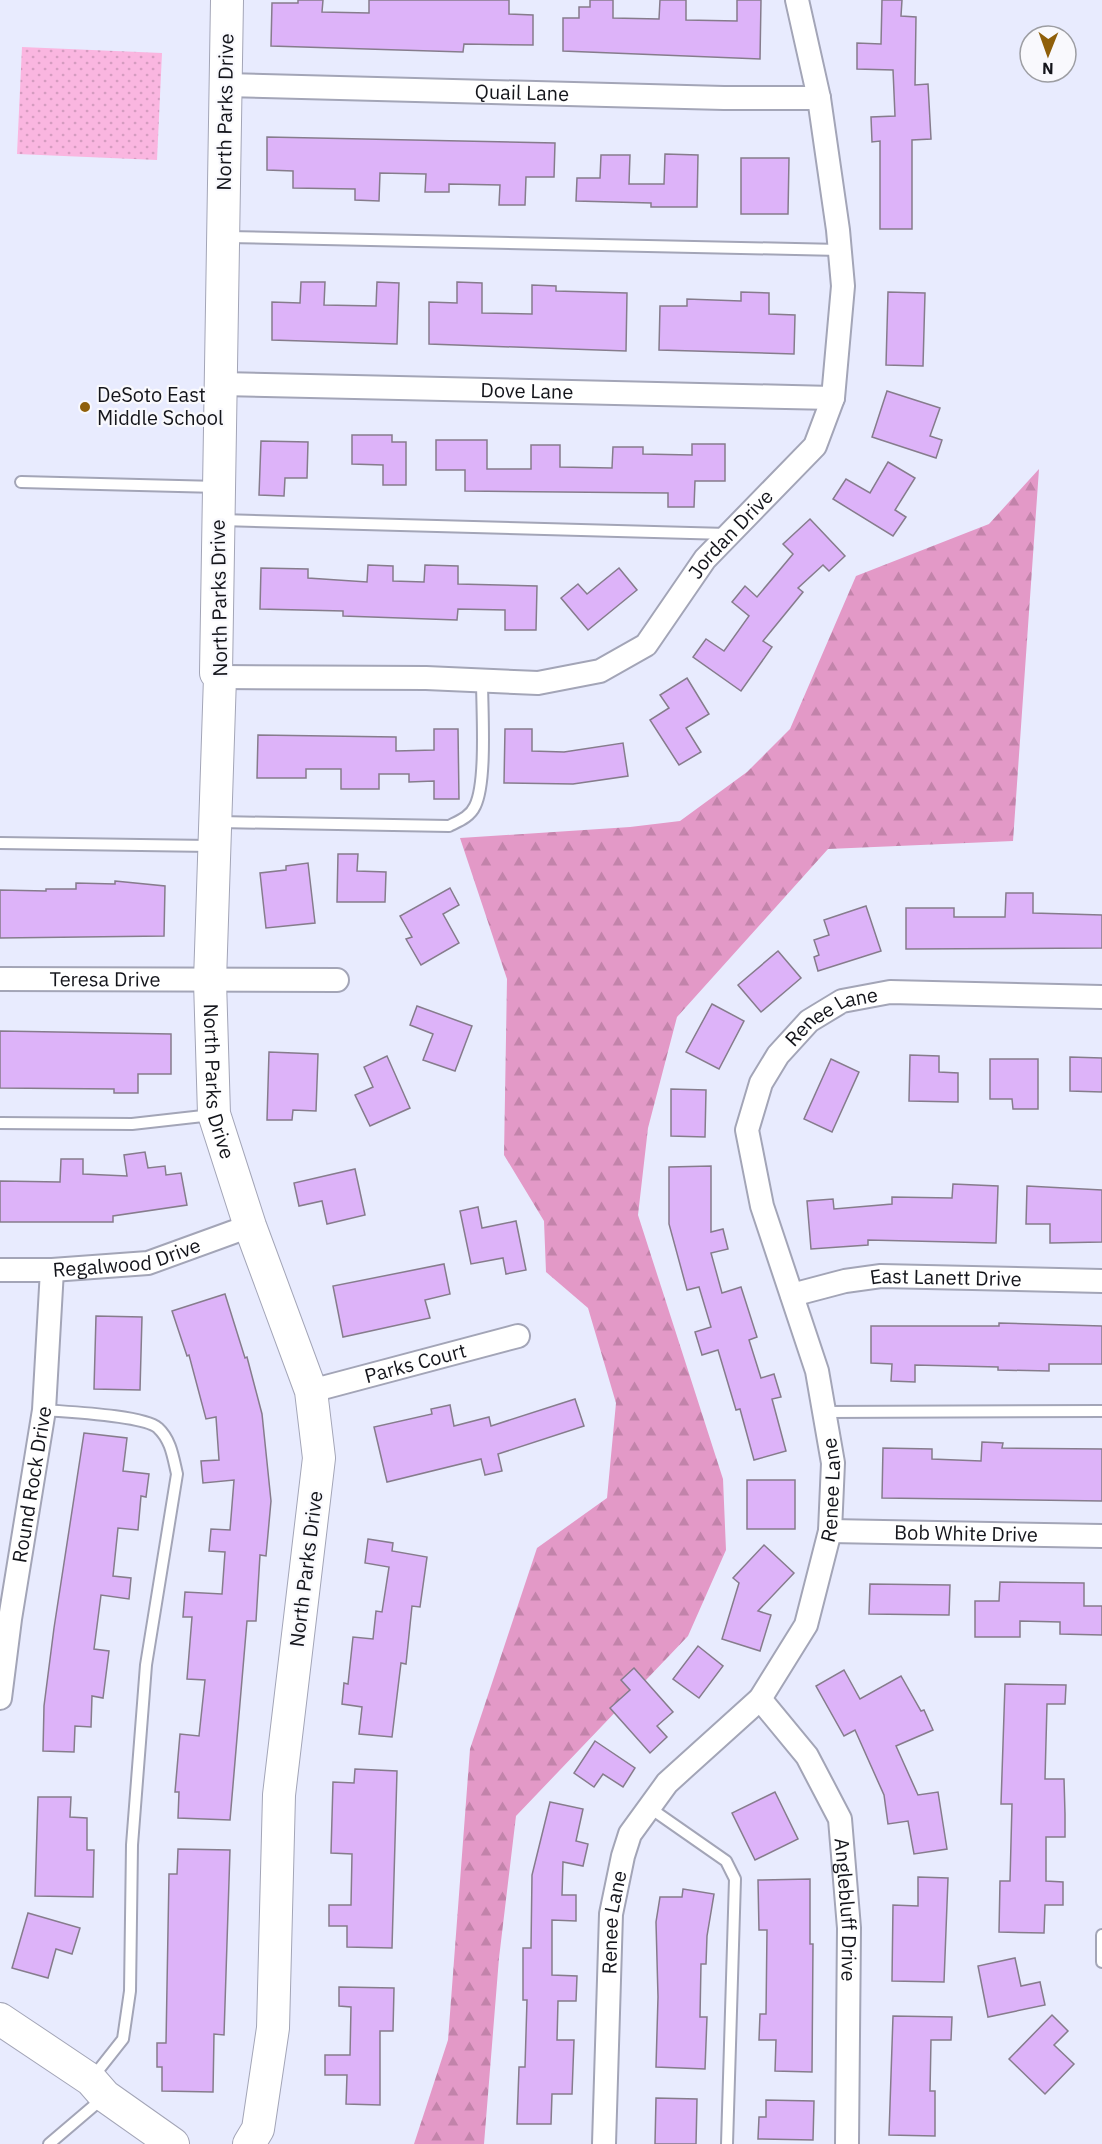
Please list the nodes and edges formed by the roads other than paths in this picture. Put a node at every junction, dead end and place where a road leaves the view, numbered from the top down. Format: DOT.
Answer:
graph roads {
  1 [pos="227,0"];
  2 [pos="797,0"];
  3 [pos="225,85"];
  4 [pos="819,98"];
  5 [pos="223,237"];
  6 [pos="840,249"];
  7 [pos="220,384"];
  8 [pos="833,398"];
  9 [pos="21,482"];
  10 [pos="218,487"];
  11 [pos="218,520"];
  12 [pos="730,534"];
  13 [pos="220,677"];
  14 [pos="482,680"];
  15 [pos="214,834"];
  16 [pos="0,843"];
  17 [pos="0,979"];
  18 [pos="210,981"];
  19 [pos="337,981"];
  20 [pos="1102,997"];
  21 [pos="214,1114"];
  22 [pos="0,1123"];
  23 [pos="250,1226"];
  24 [pos="0,1270"];
  25 [pos="52,1270"];
  26 [pos="1102,1281"];
  27 [pos="792,1295"];
  28 [pos="518,1336"];
  29 [pos="311,1391"];
  30 [pos="44,1410"];
  31 [pos="1102,1411"];
  32 [pos="824,1412"];
  33 [pos="830,1531"];
  34 [pos="1102,1536"];
  35 [pos="0,1698"];
  36 [pos="760,1699"];
  37 [pos="650,1808"];
  38 [pos="1102,1935"];
  39 [pos="1102,1962"];
  40 [pos="0,2019"];
  41 [pos="98,2088"];
  42 [pos="49,2144"];
  43 [pos="173,2144"];
  44 [pos="249,2144"];
  45 [pos="604,2144"];
  46 [pos="727,2144"];
  47 [pos="847,2144"];
  1 -- 3 [label="street, North Parks Drive"];
  2 -- 4 [label="street, Jordan Drive"];
  3 -- 4 [label="street, Quail Lane"];
  3 -- 5 [label="street, North Parks Drive"];
  4 -- 6 [label="street, Jordan Drive"];
  5 -- 6 [label="lane"];
  5 -- 7 [label="street, North Parks Drive"];
  6 -- 8 [label="street, Jordan Drive"];
  7 -- 8 [label="street, Dove Lane"];
  7 -- 10 [label="street, North Parks Drive"];
  8 -- 12 [label="street, Jordan Drive"];
  9 -- 10 [label="lane"];
  10 -- 11 [label="street, North Parks Drive"];
  11 -- 12 [label="lane"];
  11 -- 13 [label="street, North Parks Drive"];
  12 -- 14 [label="street, Jordan Drive"];
  13 -- 14 [label="street, Jordan Drive"];
  13 -- 15 [label="street, North Parks Drive"];
  14 -- 15 [label="lane"];
  15 -- 16 [label="lane"];
  15 -- 18 [label="street, North Parks Drive"];
  17 -- 18 [label="street, Teresa Drive"];
  18 -- 19 [label="street, Teresa Drive"];
  18 -- 21 [label="street, North Parks Drive"];
  20 -- 27 [label="street, Renee Lane"];
  21 -- 22 [label="lane"];
  21 -- 23 [label="street, North Parks Drive"];
  23 -- 25 [label="street, Regalwood Drive"];
  23 -- 29 [label="street, North Parks Drive"];
  24 -- 25 [label="street, Regalwood Drive"];
  25 -- 30 [label="street, Round Rock Drive"];
  26 -- 27 [label="street, East Lanett Drive"];
  27 -- 32 [label="street, Renee Lane"];
  28 -- 29 [label="street, Parks Court"];
  29 -- 44 [label="street, North Parks Drive"];
  30 -- 35 [label="street, Round Rock Drive"];
  30 -- 41 [label="lane"];
  31 -- 32 [label="lane"];
  32 -- 33 [label="street, Renee Lane"];
  33 -- 34 [label="street, Bob White Drive"];
  33 -- 36 [label="street, Renee Lane"];
  36 -- 37 [label="street, Renee Lane"];
  36 -- 47 [label="street, Anglebluff Drive"];
  37 -- 45 [label="street, Renee Lane"];
  37 -- 46 [label="lane"];
  38 -- 39 [label="lane"];
  40 -- 41 [label="street"];
  41 -- 42 [label="lane"];
  41 -- 43 [label="street"];
}
